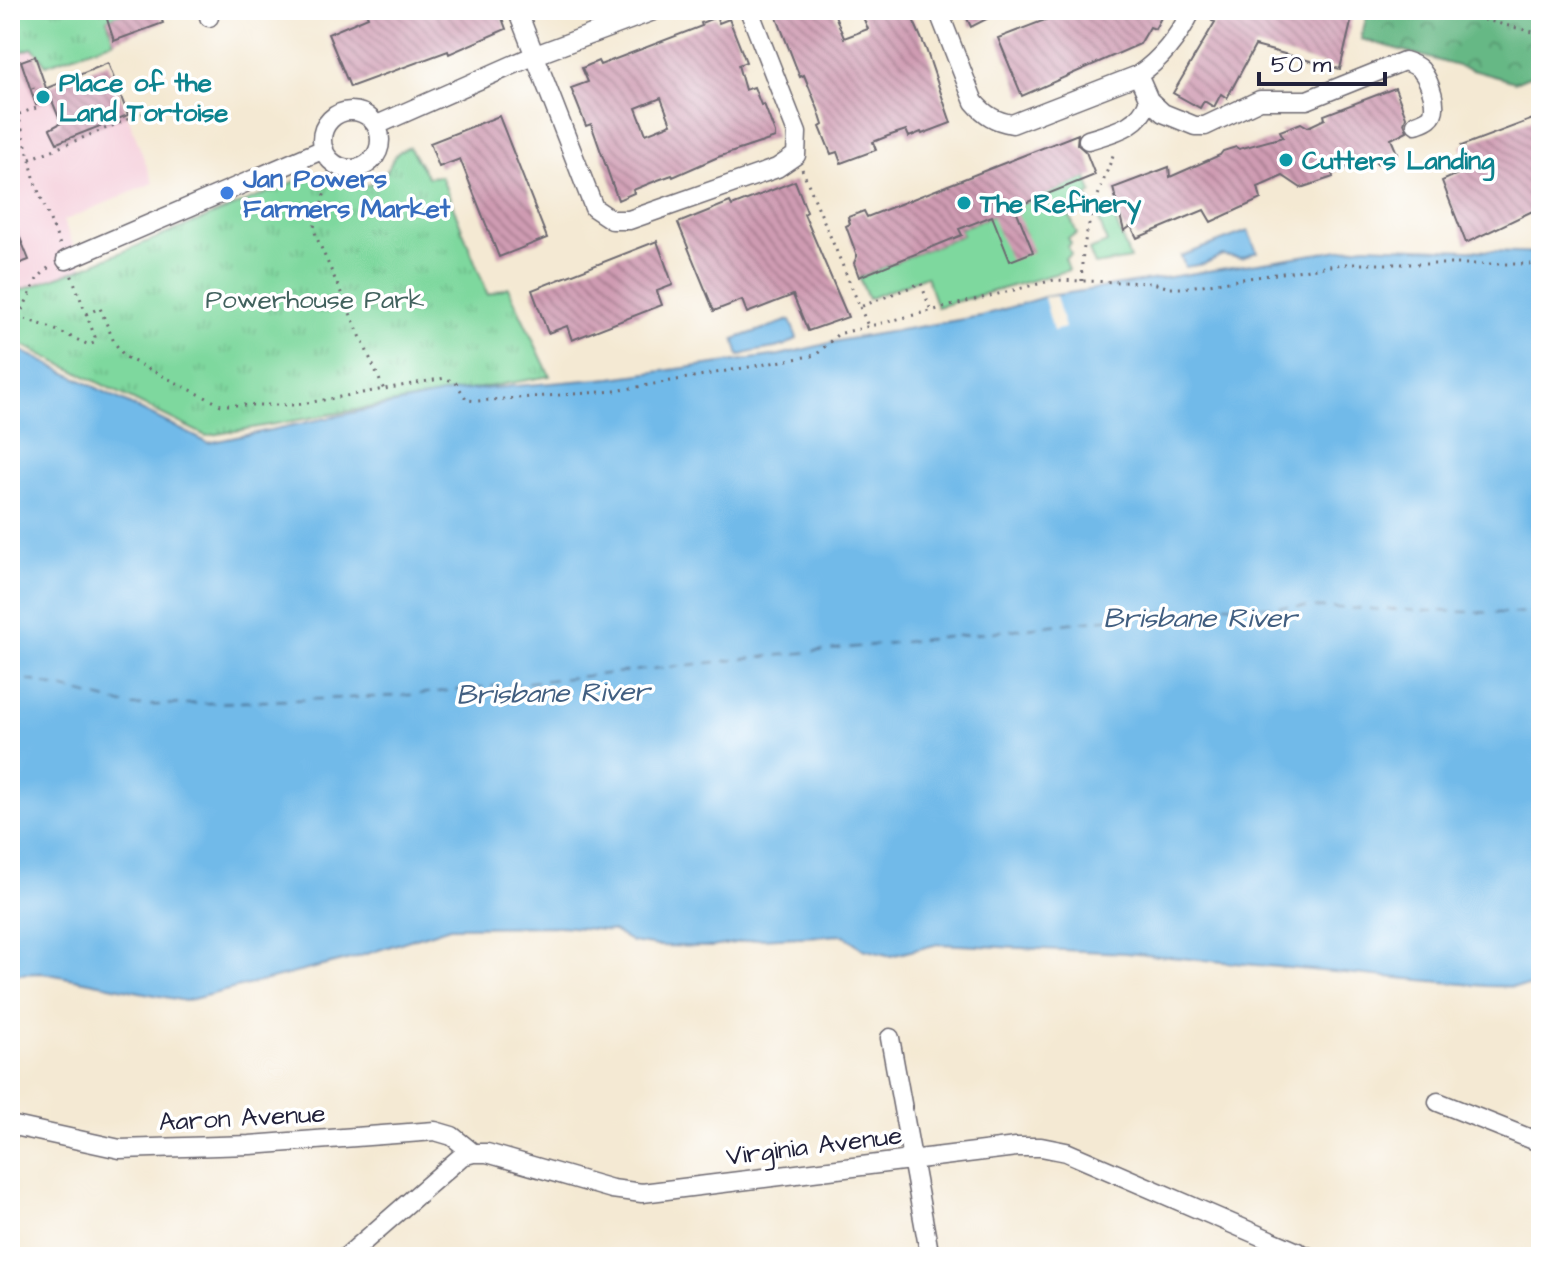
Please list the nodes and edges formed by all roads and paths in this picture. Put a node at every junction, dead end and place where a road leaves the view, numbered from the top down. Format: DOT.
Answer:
graph roads {
  1 [pos="517,10"];
  2 [pos="656,10"];
  3 [pos="749,10"];
  4 [pos="938,10"];
  5 [pos="1192,10"];
  6 [pos="1445,10"];
  7 [pos="1541,34"];
  8 [pos="533,56"];
  9 [pos="1138,75"];
  10 [pos="10,82"];
  11 [pos="33,88"];
  12 [pos="1149,100"];
  13 [pos="144,113"];
  14 [pos="19,114"];
  15 [pos="1416,124"];
  16 [pos="377,125"];
  17 [pos="1088,140"];
  18 [pos="324,149"];
  19 [pos="796,155"];
  20 [pos="30,159"];
  21 [pos="329,179"];
  22 [pos="1093,214"];
  23 [pos="66,260"];
  24 [pos="1541,264"];
  25 [pos="1082,281"];
  26 [pos="860,307"];
  27 [pos="932,311"];
  28 [pos="10,314"];
  29 [pos="86,314"];
  30 [pos="19,317"];
  31 [pos="868,326"];
  32 [pos="384,390"];
  33 [pos="890,1038"];
  34 [pos="1438,1102"];
  35 [pos="10,1125"];
  36 [pos="1541,1143"];
  37 [pos="473,1153"];
  38 [pos="913,1159"];
  39 [pos="356,1255"];
  40 [pos="930,1257"];
  41 [pos="1309,1257"];
  1 -- 8 [label="street"];
  2 -- 8 [label="street"];
  3 -- 19 [label="street"];
  4 -- 9 [label="street"];
  5 -- 9 [label="street"];
  6 -- 7 [label="path"];
  8 -- 16 [label="street"];
  8 -- 19 [label="street"];
  9 -- 12 [label="street"];
  10 -- 14 [label="path"];
  11 -- 14 [label="path"];
  12 -- 15 [label="street"];
  12 -- 17 [label="street"];
  13 -- 20 [label="path"];
  14 -- 20 [label="path"];
  16 -- 18 [label="street"];
  16 -- 18 [label="street"];
  18 -- 23 [label="street"];
  19 -- 26 [label="path"];
  20 -- 23 [label="path"];
  21 -- 32 [label="path"];
  22 -- 25 [label="path"];
  23 -- 29 [label="path"];
  23 -- 30 [label="path"];
  24 -- 25 [label="path"];
  25 -- 27 [label="path"];
  26 -- 27 [label="path"];
  26 -- 31 [label="path"];
  27 -- 31 [label="path"];
  28 -- 30 [label="path"];
  29 -- 30 [label="path"];
  29 -- 32 [label="path"];
  31 -- 32 [label="path"];
  33 -- 38 [label="street"];
  34 -- 36 [label="street"];
  35 -- 37 [label="street, Aaron Avenue"];
  37 -- 38 [label="street, Virginia Avenue"];
  37 -- 39 [label="street"];
  38 -- 40 [label="street"];
  38 -- 41 [label="street, Virginia Avenue"];
}
